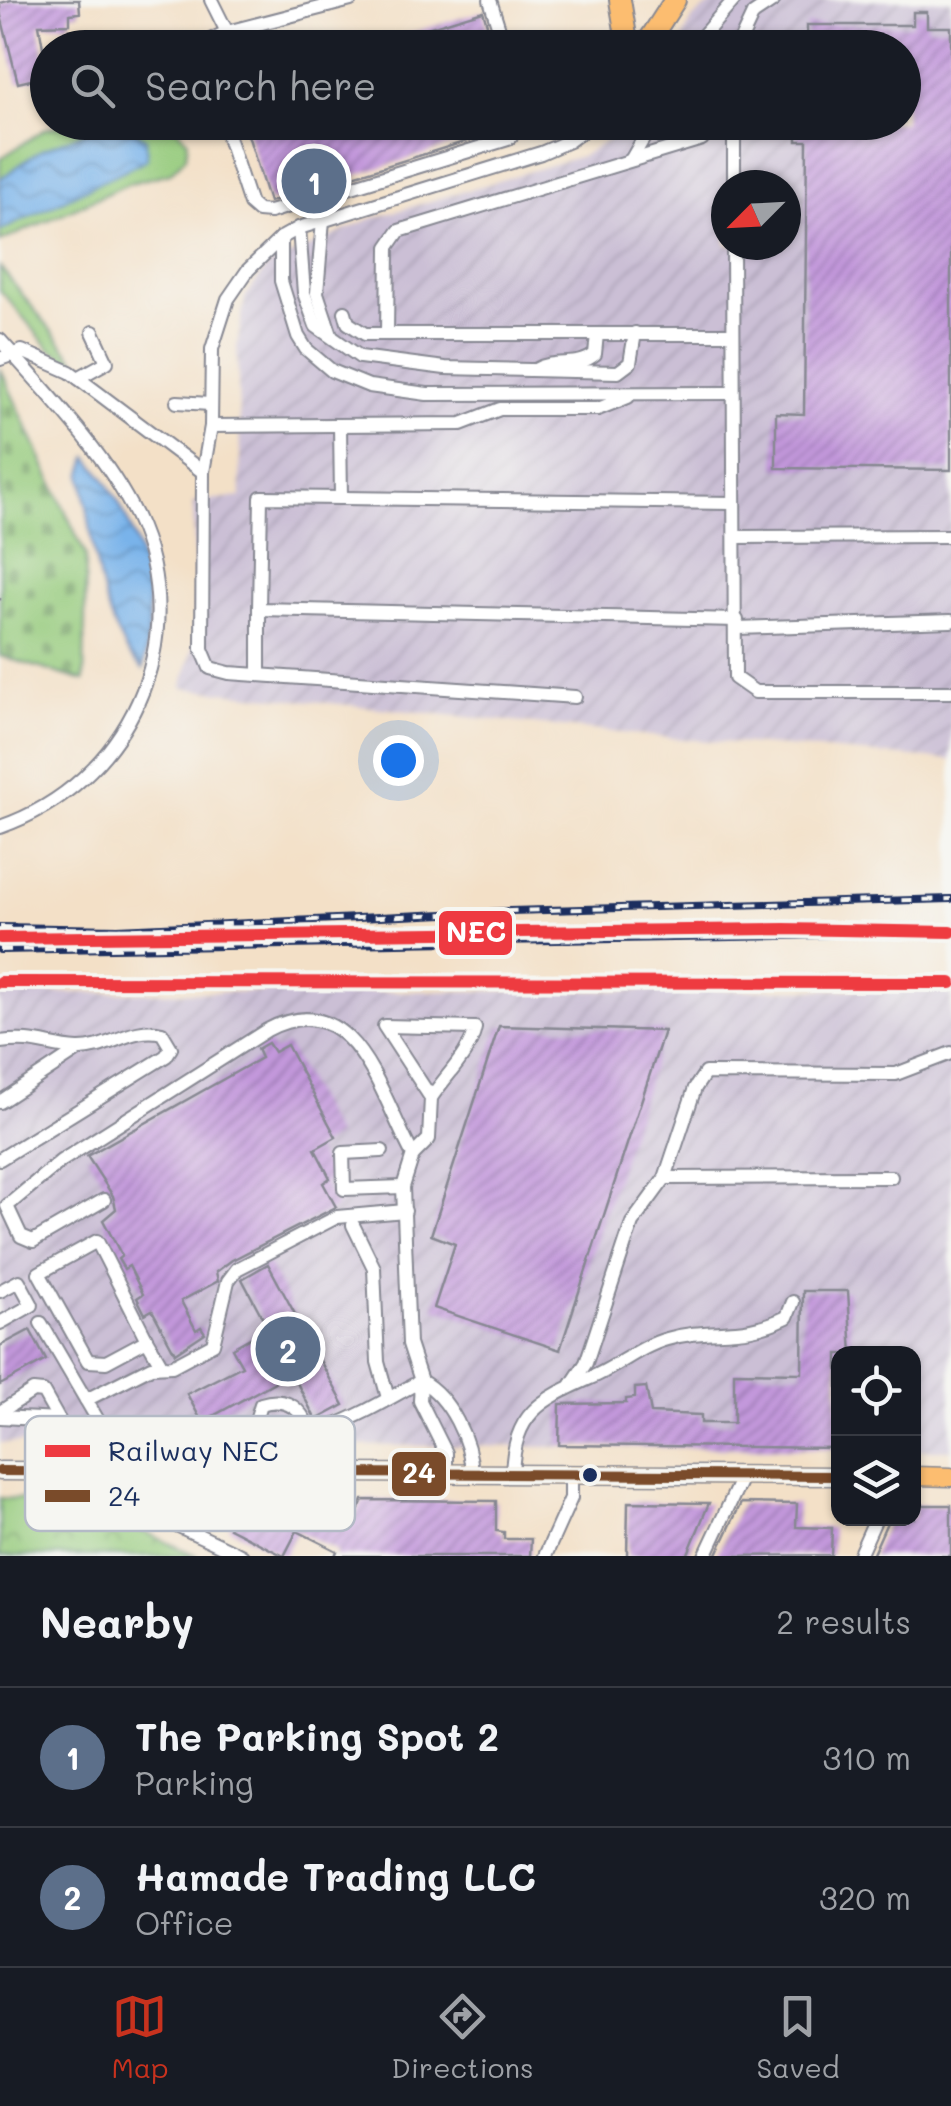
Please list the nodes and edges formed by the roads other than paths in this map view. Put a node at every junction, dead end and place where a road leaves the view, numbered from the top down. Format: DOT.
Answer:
graph roads {
  1 [pos="211,0"];
  2 [pos="350,0"];
  3 [pos="490,0"];
  4 [pos="620,0"];
  5 [pos="675,0"];
  6 [pos="734,0"];
  7 [pos="774,0"];
  8 [pos="226,30"];
  9 [pos="235,30"];
  10 [pos="499,30"];
  11 [pos="625,30"];
  12 [pos="656,30"];
  13 [pos="708,30"];
  14 [pos="745,30"];
  15 [pos="229,140"];
  16 [pos="505,140"];
  17 [pos="567,140"];
  18 [pos="643,140"];
  19 [pos="699,140"];
  20 [pos="734,140"];
  21 [pos="631,160"];
  22 [pos="734,170"];
  23 [pos="323,220"];
  24 [pos="299,228"];
  25 [pos="281,238"];
  26 [pos="733,260"];
  27 [pos="344,312"];
  28 [pos="93,332"];
  29 [pos="387,334"];
  30 [pos="597,334"];
  31 [pos="635,334"];
  32 [pos="732,334"];
  33 [pos="331,335"];
  34 [pos="0,340"];
  35 [pos="5,355"];
  36 [pos="536,369"];
  37 [pos="78,378"];
  38 [pos="638,393"];
  39 [pos="731,393"];
  40 [pos="178,402"];
  41 [pos="210,404"];
  42 [pos="340,425"];
  43 [pos="211,426"];
  44 [pos="203,472"];
  45 [pos="341,498"];
  46 [pos="733,503"];
  47 [pos="951,536"];
  48 [pos="737,537"];
  49 [pos="258,609"];
  50 [pos="951,621"];
  51 [pos="737,624"];
  52 [pos="259,675"];
  53 [pos="951,692"];
  54 [pos="576,697"];
  55 [pos="0,827"];
  56 [pos="0,1042"];
  57 [pos="80,1049"];
  58 [pos="951,1053"];
  59 [pos="431,1098"];
  60 [pos="0,1102"];
  61 [pos="382,1151"];
  62 [pos="413,1156"];
  63 [pos="0,1158"];
  64 [pos="890,1177"];
  65 [pos="665,1178"];
  66 [pos="403,1187"];
  67 [pos="104,1200"];
  68 [pos="4,1209"];
  69 [pos="404,1211"];
  70 [pos="353,1225"];
  71 [pos="0,1290"];
  72 [pos="793,1302"];
  73 [pos="0,1323"];
  74 [pos="42,1323"];
  75 [pos="146,1340"];
  76 [pos="162,1366"];
  77 [pos="420,1381"];
  78 [pos="572,1384"];
  79 [pos="388,1398"];
  80 [pos="86,1400"];
  81 [pos="0,1415"];
  82 [pos="58,1416"];
  83 [pos="95,1416"];
  84 [pos="352,1416"];
  85 [pos="25,1417"];
  86 [pos="355,1473"];
  87 [pos="446,1474"];
  88 [pos="472,1474"];
  89 [pos="512,1474"];
  90 [pos="571,1475"];
  91 [pos="743,1476"];
  92 [pos="831,1476"];
  93 [pos="921,1476"];
  94 [pos="951,1477"];
  95 [pos="872,1526"];
  96 [pos="192,1531"];
  97 [pos="242,1556"];
  98 [pos="545,1556"];
  99 [pos="705,1556"];
  100 [pos="859,1556"];
  1 -- 8 [label="street"];
  2 -- 9 [label="street"];
  3 -- 10 [label="street"];
  4 -- 11 [label="highway"];
  5 -- 12 [label="highway"];
  6 -- 13 [label="street"];
  7 -- 14 [label="street"];
  15 -- 16 [label="street"];
  17 -- 23 [label="street"];
  18 -- 21 [label="street"];
  19 -- 21 [label="street"];
  20 -- 22 [label="street"];
  21 -- 29 [label="street"];
  23 -- 24 [label="street"];
  23 -- 33 [label="street"];
  24 -- 25 [label="street"];
  24 -- 33 [label="street"];
  25 -- 38 [label="street"];
  25 -- 41 [label="street"];
  26 -- 32 [label="street"];
  27 -- 29 [label="street"];
  28 -- 37 [label="street"];
  29 -- 30 [label="street"];
  30 -- 31 [label="street"];
  30 -- 36 [label="street"];
  31 -- 32 [label="street"];
  31 -- 36 [label="street"];
  32 -- 39 [label="street"];
  33 -- 36 [label="street"];
  34 -- 35 [label="street"];
  35 -- 37 [label="street"];
  35 -- 55 [label="street"];
  37 -- 44 [label="street"];
  38 -- 39 [label="street"];
  38 -- 42 [label="street"];
  39 -- 46 [label="street"];
  40 -- 41 [label="street"];
  41 -- 43 [label="street"];
  42 -- 43 [label="street"];
  42 -- 45 [label="street"];
  43 -- 44 [label="street"];
  44 -- 52 [label="street"];
  45 -- 46 [label="street"];
  45 -- 49 [label="street"];
  46 -- 48 [label="street"];
  47 -- 48 [label="street"];
  48 -- 51 [label="street"];
  49 -- 51 [label="street"];
  49 -- 52 [label="street"];
  50 -- 51 [label="street"];
  51 -- 53 [label="street"];
  52 -- 54 [label="street"];
  56 -- 57 [label="street"];
  57 -- 60 [label="street"];
  57 -- 63 [label="street"];
  58 -- 65 [label="street"];
  59 -- 59 [label="street"];
  59 -- 62 [label="street"];
  61 -- 66 [label="street"];
  62 -- 66 [label="street"];
  62 -- 68 [label="street"];
  64 -- 65 [label="street"];
  65 -- 78 [label="street"];
  66 -- 69 [label="street"];
  67 -- 68 [label="street"];
  69 -- 76 [label="street"];
  69 -- 77 [label="street"];
  70 -- 79 [label="street"];
  71 -- 73 [label="street"];
  72 -- 78 [label="street"];
  74 -- 80 [label="street"];
  75 -- 75 [label="street"];
  75 -- 76 [label="street"];
  76 -- 80 [label="street"];
  77 -- 79 [label="street"];
  77 -- 87 [label="street"];
  77 -- 88 [label="street"];
  78 -- 89 [label="street"];
  79 -- 84 [label="street"];
  80 -- 83 [label="street"];
  81 -- 82 [label="street"];
  81 -- 85 [label="street"];
  86 -- 87 [label="main road"];
  87 -- 88 [label="main road"];
  88 -- 89 [label="main road"];
  89 -- 90 [label="main road"];
  90 -- 91 [label="main road"];
  90 -- 98 [label="street"];
  91 -- 92 [label="main road"];
  91 -- 99 [label="street"];
  93 -- 94 [label="main road"];
  95 -- 100 [label="street"];
  96 -- 97 [label="street"];
}
